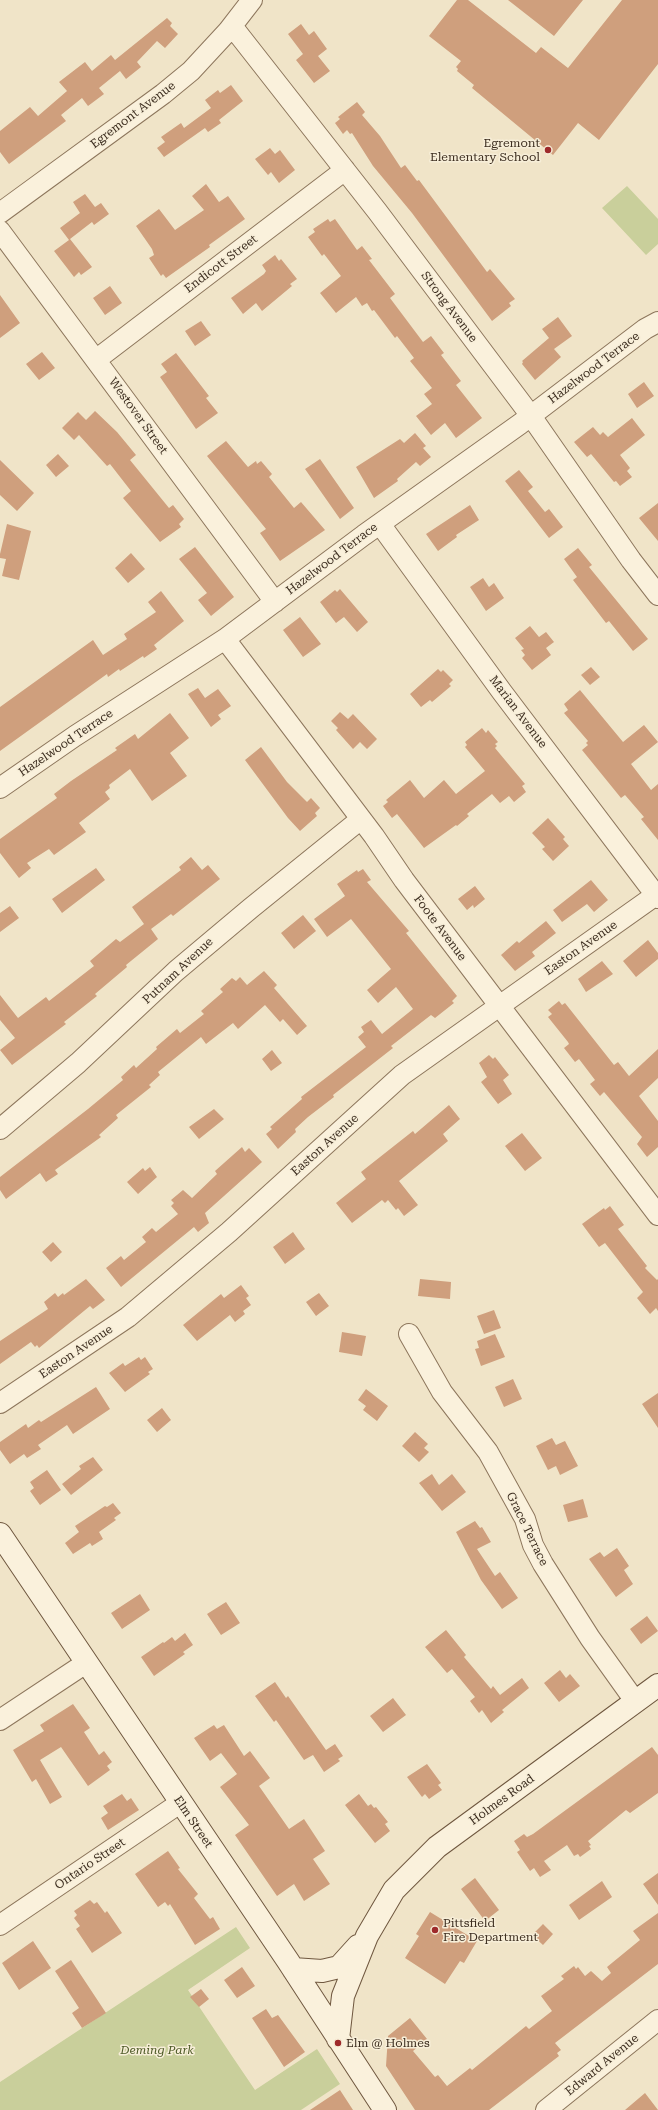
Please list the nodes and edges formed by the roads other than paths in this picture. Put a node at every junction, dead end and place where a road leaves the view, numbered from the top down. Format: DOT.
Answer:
graph roads {
  1 [pos="252,0"];
  2 [pos="232,26"];
  3 [pos="345,170"];
  4 [pos="0,213"];
  5 [pos="0,231"];
  6 [pos="658,322"];
  7 [pos="97,359"];
  8 [pos="531,416"];
  9 [pos="380,524"];
  10 [pos="658,595"];
  11 [pos="275,602"];
  12 [pos="225,639"];
  13 [pos="0,788"];
  14 [pos="361,819"];
  15 [pos="657,896"];
  16 [pos="499,1006"];
  17 [pos="0,1129"];
  18 [pos="658,1215"];
  19 [pos="409,1334"];
  20 [pos="0,1403"];
  21 [pos="0,1534"];
  22 [pos="86,1663"];
  23 [pos="658,1685"];
  24 [pos="636,1702"];
  25 [pos="0,1720"];
  26 [pos="180,1803"];
  27 [pos="0,1925"];
  28 [pos="367,1936"];
  29 [pos="293,1969"];
  30 [pos="658,2020"];
  31 [pos="338,2039"];
  32 [pos="385,2110"];
  33 [pos="546,2110"];
  1 -- 2 [label="street, Egremont Avenue"];
  2 -- 3 [label="street, Strong Avenue"];
  2 -- 4 [label="street, Egremont Avenue"];
  3 -- 7 [label="street, Endicott Street"];
  3 -- 8 [label="street, Strong Avenue"];
  5 -- 7 [label="street, Westover Street"];
  6 -- 8 [label="street, Hazelwood Terrace"];
  7 -- 11 [label="street, Westover Street"];
  8 -- 9 [label="street, Hazelwood Terrace"];
  8 -- 10 [label="street, Strong Avenue"];
  9 -- 11 [label="street, Hazelwood Terrace"];
  9 -- 15 [label="street, Marian Avenue"];
  11 -- 12 [label="street, Hazelwood Terrace"];
  12 -- 13 [label="street, Hazelwood Terrace"];
  12 -- 14 [label="street, Foote Avenue"];
  14 -- 16 [label="street, Foote Avenue"];
  14 -- 17 [label="street, Putnam Avenue"];
  15 -- 16 [label="street, Easton Avenue"];
  16 -- 18 [label="street, Foote Avenue"];
  16 -- 20 [label="street, Easton Avenue"];
  19 -- 24 [label="street, Grace Terrace"];
  21 -- 22 [label="street, Elm Street"];
  22 -- 25 [label="street"];
  22 -- 26 [label="street, Elm Street"];
  23 -- 24 [label="street, Holmes Road"];
  24 -- 28 [label="street, Holmes Road"];
  26 -- 27 [label="street, Ontario Street"];
  26 -- 29 [label="street, Elm Street"];
  28 -- 29 [label="street, Holmes Road"];
  28 -- 31 [label="street, Holmes Road"];
  29 -- 31 [label="street, Elm Street"];
  30 -- 33 [label="street, Edward Avenue"];
  31 -- 32 [label="street, Elm Street"];
}
